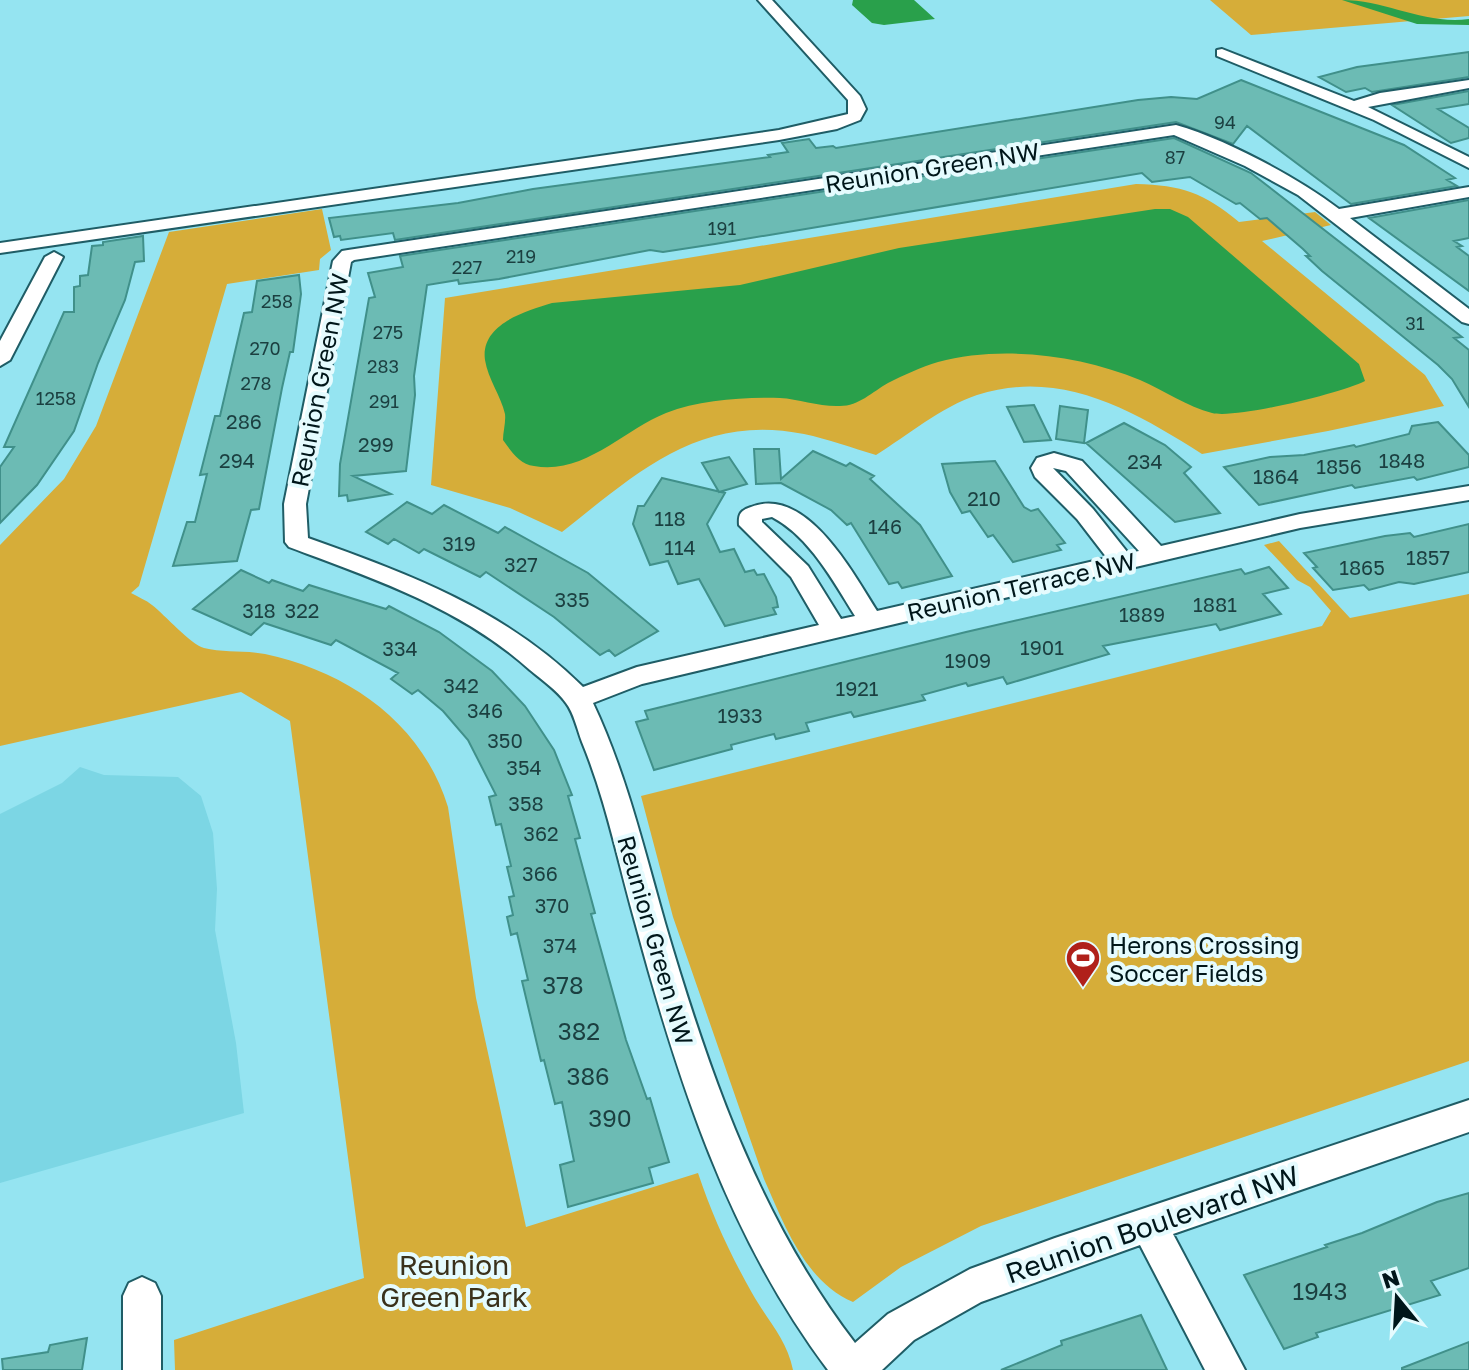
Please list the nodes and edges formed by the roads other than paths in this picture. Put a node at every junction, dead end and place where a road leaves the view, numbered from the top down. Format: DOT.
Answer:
graph roads {
  1 [pos="765,0"];
  2 [pos="1222,53"];
  3 [pos="1469,84"];
  4 [pos="1353,107"];
  5 [pos="1469,163"];
  6 [pos="1469,192"];
  7 [pos="1337,215"];
  8 [pos="0,248"];
  9 [pos="54,257"];
  10 [pos="21,317"];
  11 [pos="1469,318"];
  12 [pos="0,320"];
  13 [pos="0,360"];
  14 [pos="1469,493"];
  15 [pos="1155,554"];
  16 [pos="1122,562"];
  17 [pos="871,621"];
  18 [pos="834,629"];
  19 [pos="577,699"];
  20 [pos="1469,1116"];
  21 [pos="1149,1225"];
  22 [pos="142,1296"];
  23 [pos="142,1370"];
  24 [pos="853,1370"];
  25 [pos="1226,1370"];
  1 -- 8 [label="street"];
  2 -- 4 [label="street"];
  3 -- 4 [label="street"];
  4 -- 5 [label="street"];
  6 -- 7 [label="street"];
  7 -- 11 [label="street, Reunion Green NW"];
  7 -- 19 [label="street, Reunion Green NW"];
  9 -- 10 [label="street"];
  10 -- 12 [label="street"];
  10 -- 13 [label="street"];
  14 -- 15 [label="street, Reunion Terrace NW"];
  15 -- 16 [label="street, Reunion Terrace NW"];
  15 -- 16 [label="street"];
  16 -- 17 [label="street, Reunion Terrace NW"];
  17 -- 18 [label="street, Reunion Terrace NW"];
  17 -- 18 [label="street"];
  18 -- 19 [label="street, Reunion Terrace NW"];
  19 -- 24 [label="street, Reunion Green NW"];
  20 -- 21 [label="street, Reunion Boulevard NW"];
  21 -- 24 [label="street, Reunion Boulevard NW"];
  21 -- 25 [label="street"];
  22 -- 23 [label="street"];
}
